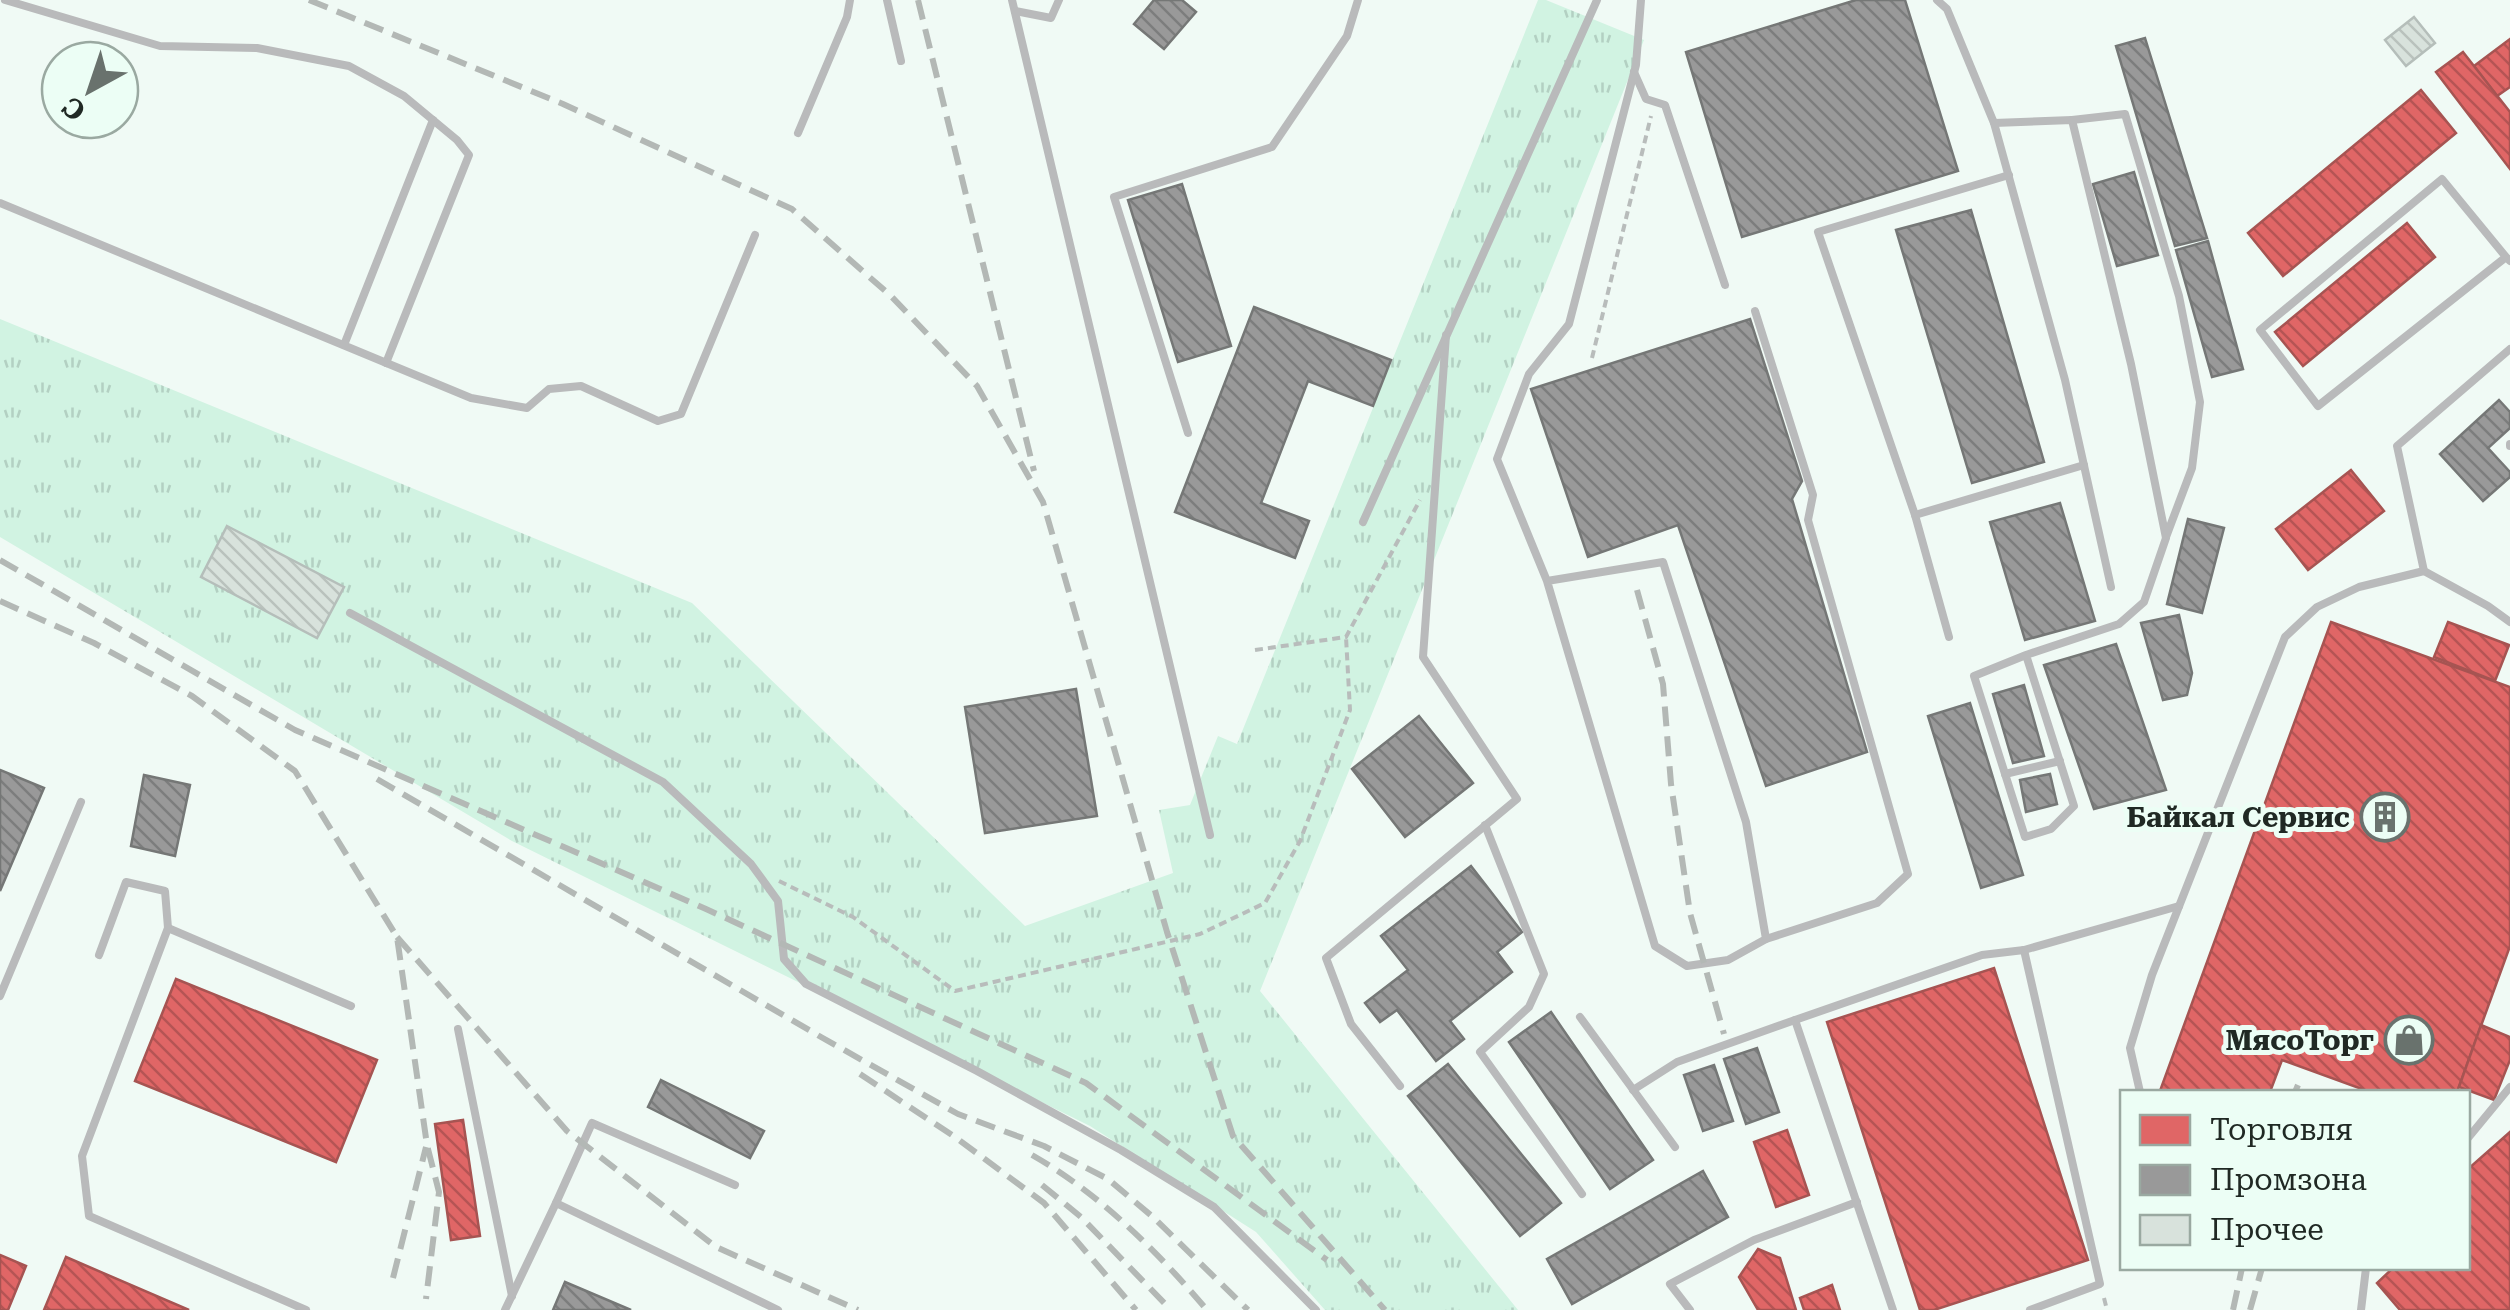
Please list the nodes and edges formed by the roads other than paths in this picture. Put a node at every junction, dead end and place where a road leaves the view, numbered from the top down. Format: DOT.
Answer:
graph roads {
  1 [pos="5,0"];
  2 [pos="850,0"];
  3 [pos="887,0"];
  4 [pos="1012,0"];
  5 [pos="1058,0"];
  6 [pos="1358,0"];
  7 [pos="1597,0"];
  8 [pos="1640,0"];
  9 [pos="1937,0"];
  10 [pos="1015,12"];
  11 [pos="902,61"];
  12 [pos="1634,72"];
  13 [pos="433,120"];
  14 [pos="2072,120"];
  15 [pos="1994,122"];
  16 [pos="798,133"];
  17 [pos="2009,175"];
  18 [pos="0,204"];
  19 [pos="755,235"];
  20 [pos="2508,259"];
  21 [pos="1725,285"];
  22 [pos="1755,311"];
  23 [pos="1446,336"];
  24 [pos="344,345"];
  25 [pos="2510,350"];
  26 [pos="386,363"];
  27 [pos="1188,434"];
  28 [pos="2084,465"];
  29 [pos="1916,515"];
  30 [pos="1363,522"];
  31 [pos="2166,538"];
  32 [pos="2424,571"];
  33 [pos="1547,581"];
  34 [pos="2111,586"];
  35 [pos="350,613"];
  36 [pos="2510,622"];
  37 [pos="1949,638"];
  38 [pos="2026,654"];
  39 [pos="2060,760"];
  40 [pos="2005,774"];
  41 [pos="81,802"];
  42 [pos="1485,825"];
  43 [pos="1210,835"];
  44 [pos="2179,906"];
  45 [pos="168,928"];
  46 [pos="1766,939"];
  47 [pos="2024,950"];
  48 [pos="99,954"];
  49 [pos="0,996"];
  50 [pos="351,1006"];
  51 [pos="1580,1017"];
  52 [pos="1795,1020"];
  53 [pos="458,1029"];
  54 [pos="1400,1086"];
  55 [pos="2510,1087"];
  56 [pos="1634,1090"];
  57 [pos="2140,1090"];
  58 [pos="2470,1136"];
  59 [pos="1675,1147"];
  60 [pos="735,1185"];
  61 [pos="1582,1194"];
  62 [pos="1857,1202"];
  63 [pos="556,1203"];
  64 [pos="2366,1270"];
  65 [pos="512,1296"];
  66 [pos="306,1310"];
  67 [pos="505,1310"];
  68 [pos="778,1310"];
  69 [pos="1316,1310"];
  70 [pos="1690,1310"];
  71 [pos="1893,1310"];
  72 [pos="2030,1310"];
  73 [pos="2361,1310"];
  1 -- 13 [label="lane"];
  2 -- 16 [label="lane"];
  3 -- 11 [label="lane"];
  4 -- 10 [label="lane"];
  5 -- 10 [label="lane"];
  6 -- 27 [label="lane"];
  7 -- 23 [label="lane"];
  8 -- 12 [label="lane"];
  9 -- 15 [label="lane"];
  10 -- 43 [label="lane"];
  12 -- 21 [label="lane"];
  12 -- 33 [label="lane"];
  13 -- 24 [label="lane"];
  13 -- 26 [label="lane"];
  14 -- 15 [label="lane"];
  14 -- 31 [label="lane"];
  14 -- 31 [label="lane"];
  15 -- 17 [label="lane"];
  17 -- 28 [label="lane"];
  17 -- 29 [label="lane"];
  18 -- 24 [label="lane"];
  19 -- 26 [label="lane"];
  20 -- 20 [label="lane"];
  22 -- 46 [label="lane"];
  23 -- 30 [label="lane"];
  23 -- 42 [label="lane"];
  24 -- 26 [label="lane"];
  25 -- 32 [label="lane"];
  28 -- 29 [label="lane"];
  28 -- 34 [label="lane"];
  29 -- 37 [label="lane"];
  31 -- 38 [label="lane"];
  32 -- 36 [label="lane"];
  32 -- 44 [label="lane"];
  33 -- 46 [label="lane"];
  33 -- 46 [label="lane"];
  35 -- 69 [label="lane"];
  38 -- 39 [label="lane"];
  38 -- 40 [label="lane"];
  39 -- 40 [label="lane"];
  39 -- 40 [label="lane"];
  41 -- 49 [label="lane"];
  42 -- 54 [label="lane"];
  42 -- 61 [label="lane"];
  44 -- 47 [label="lane"];
  44 -- 57 [label="lane"];
  45 -- 48 [label="lane"];
  45 -- 50 [label="lane"];
  45 -- 66 [label="lane"];
  47 -- 52 [label="lane"];
  47 -- 72 [label="lane"];
  51 -- 56 [label="lane"];
  52 -- 56 [label="lane"];
  52 -- 62 [label="lane"];
  53 -- 65 [label="lane"];
  55 -- 58 [label="lane"];
  56 -- 59 [label="lane"];
  60 -- 63 [label="lane"];
  62 -- 70 [label="lane"];
  62 -- 71 [label="lane"];
  63 -- 65 [label="lane"];
  63 -- 68 [label="lane"];
  64 -- 73 [label="lane"];
  65 -- 67 [label="lane"];
}
